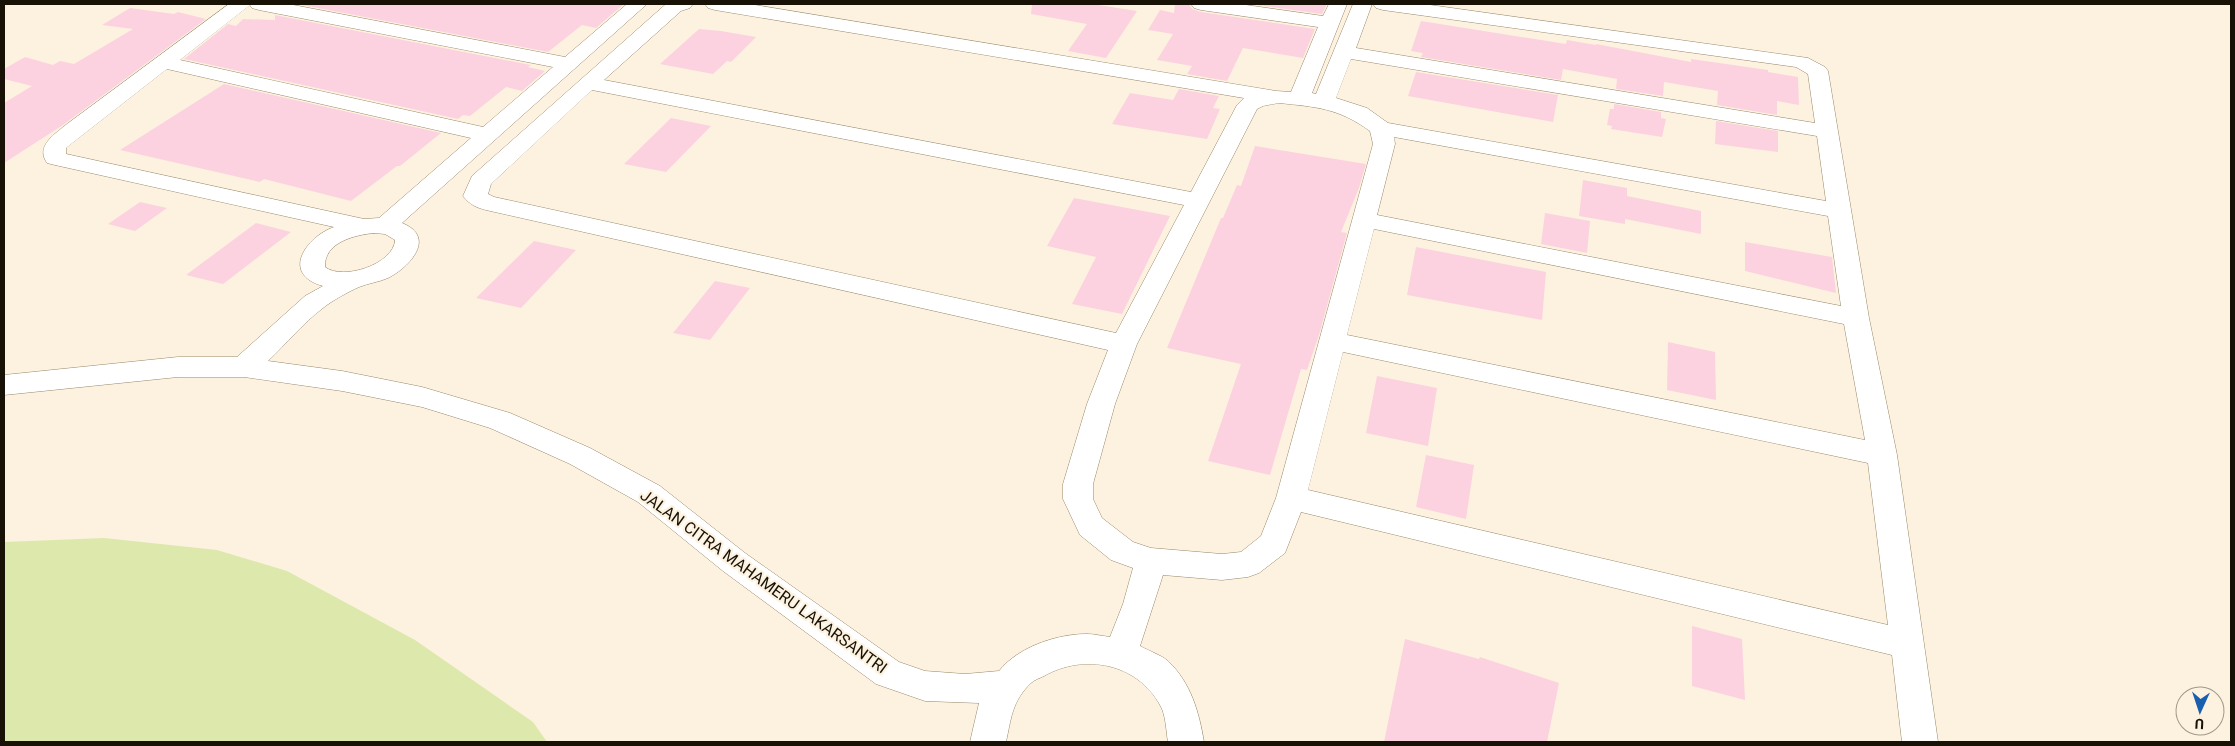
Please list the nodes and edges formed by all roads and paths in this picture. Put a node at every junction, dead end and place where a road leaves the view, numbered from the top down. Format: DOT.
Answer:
graph roads {
  1 [pos="241,4"];
  2 [pos="259,4"];
  3 [pos="635,4"];
  4 [pos="683,4"];
  5 [pos="715,4"];
  6 [pos="1201,4"];
  7 [pos="1338,4"];
  8 [pos="1363,4"];
  9 [pos="1383,4"];
  10 [pos="1330,22"];
  11 [pos="1344,52"];
  12 [pos="162,62"];
  13 [pos="569,64"];
  14 [pos="588,83"];
  15 [pos="1301,99"];
  16 [pos="1381,128"];
  17 [pos="1826,131"];
  18 [pos="488,134"];
  19 [pos="1198,200"];
  20 [pos="1839,212"];
  21 [pos="1364,220"];
  22 [pos="374,226"];
  23 [pos="320,290"];
  24 [pos="1856,318"];
  25 [pos="1333,341"];
  26 [pos="1124,344"];
  27 [pos="244,367"];
  28 [pos="4,385"];
  29 [pos="1882,454"];
  30 [pos="1291,498"];
  31 [pos="1151,561"];
  32 [pos="1906,644"];
  33 [pos="1120,652"];
  34 [pos="1006,686"];
  35 [pos="988,742"];
  36 [pos="1186,742"];
  37 [pos="1920,742"];
  1 -- 12 [label="street"];
  2 -- 13 [label="street"];
  3 -- 13 [label="street"];
  4 -- 14 [label="street"];
  5 -- 15 [label="street"];
  6 -- 10 [label="street"];
  7 -- 10 [label="street"];
  8 -- 11 [label="street"];
  9 -- 17 [label="street"];
  10 -- 15 [label="street"];
  11 -- 15 [label="street"];
  11 -- 17 [label="street"];
  12 -- 18 [label="street"];
  12 -- 22 [label="street"];
  13 -- 18 [label="street"];
  14 -- 19 [label="street"];
  14 -- 26 [label="street"];
  15 -- 16 [label="street"];
  15 -- 19 [label="street"];
  16 -- 20 [label="street"];
  16 -- 21 [label="street"];
  17 -- 20 [label="street"];
  18 -- 22 [label="street"];
  19 -- 26 [label="street"];
  20 -- 24 [label="street"];
  21 -- 24 [label="street"];
  21 -- 25 [label="street"];
  22 -- 23 [label="street"];
  22 -- 23 [label="street"];
  23 -- 27 [label="street"];
  24 -- 29 [label="street"];
  25 -- 29 [label="street"];
  25 -- 30 [label="street"];
  26 -- 31 [label="street"];
  27 -- 28 [label="street, JALAN CITRA MAHAMERU LAKARSANTRI"];
  27 -- 34 [label="street, JALAN CITRA MAHAMERU LAKARSANTRI"];
  29 -- 32 [label="street"];
  30 -- 31 [label="street"];
  30 -- 32 [label="street"];
  31 -- 33 [label="street"];
  32 -- 37 [label="street"];
  33 -- 34 [label="street"];
  33 -- 36 [label="street"];
  34 -- 35 [label="street"];
}
